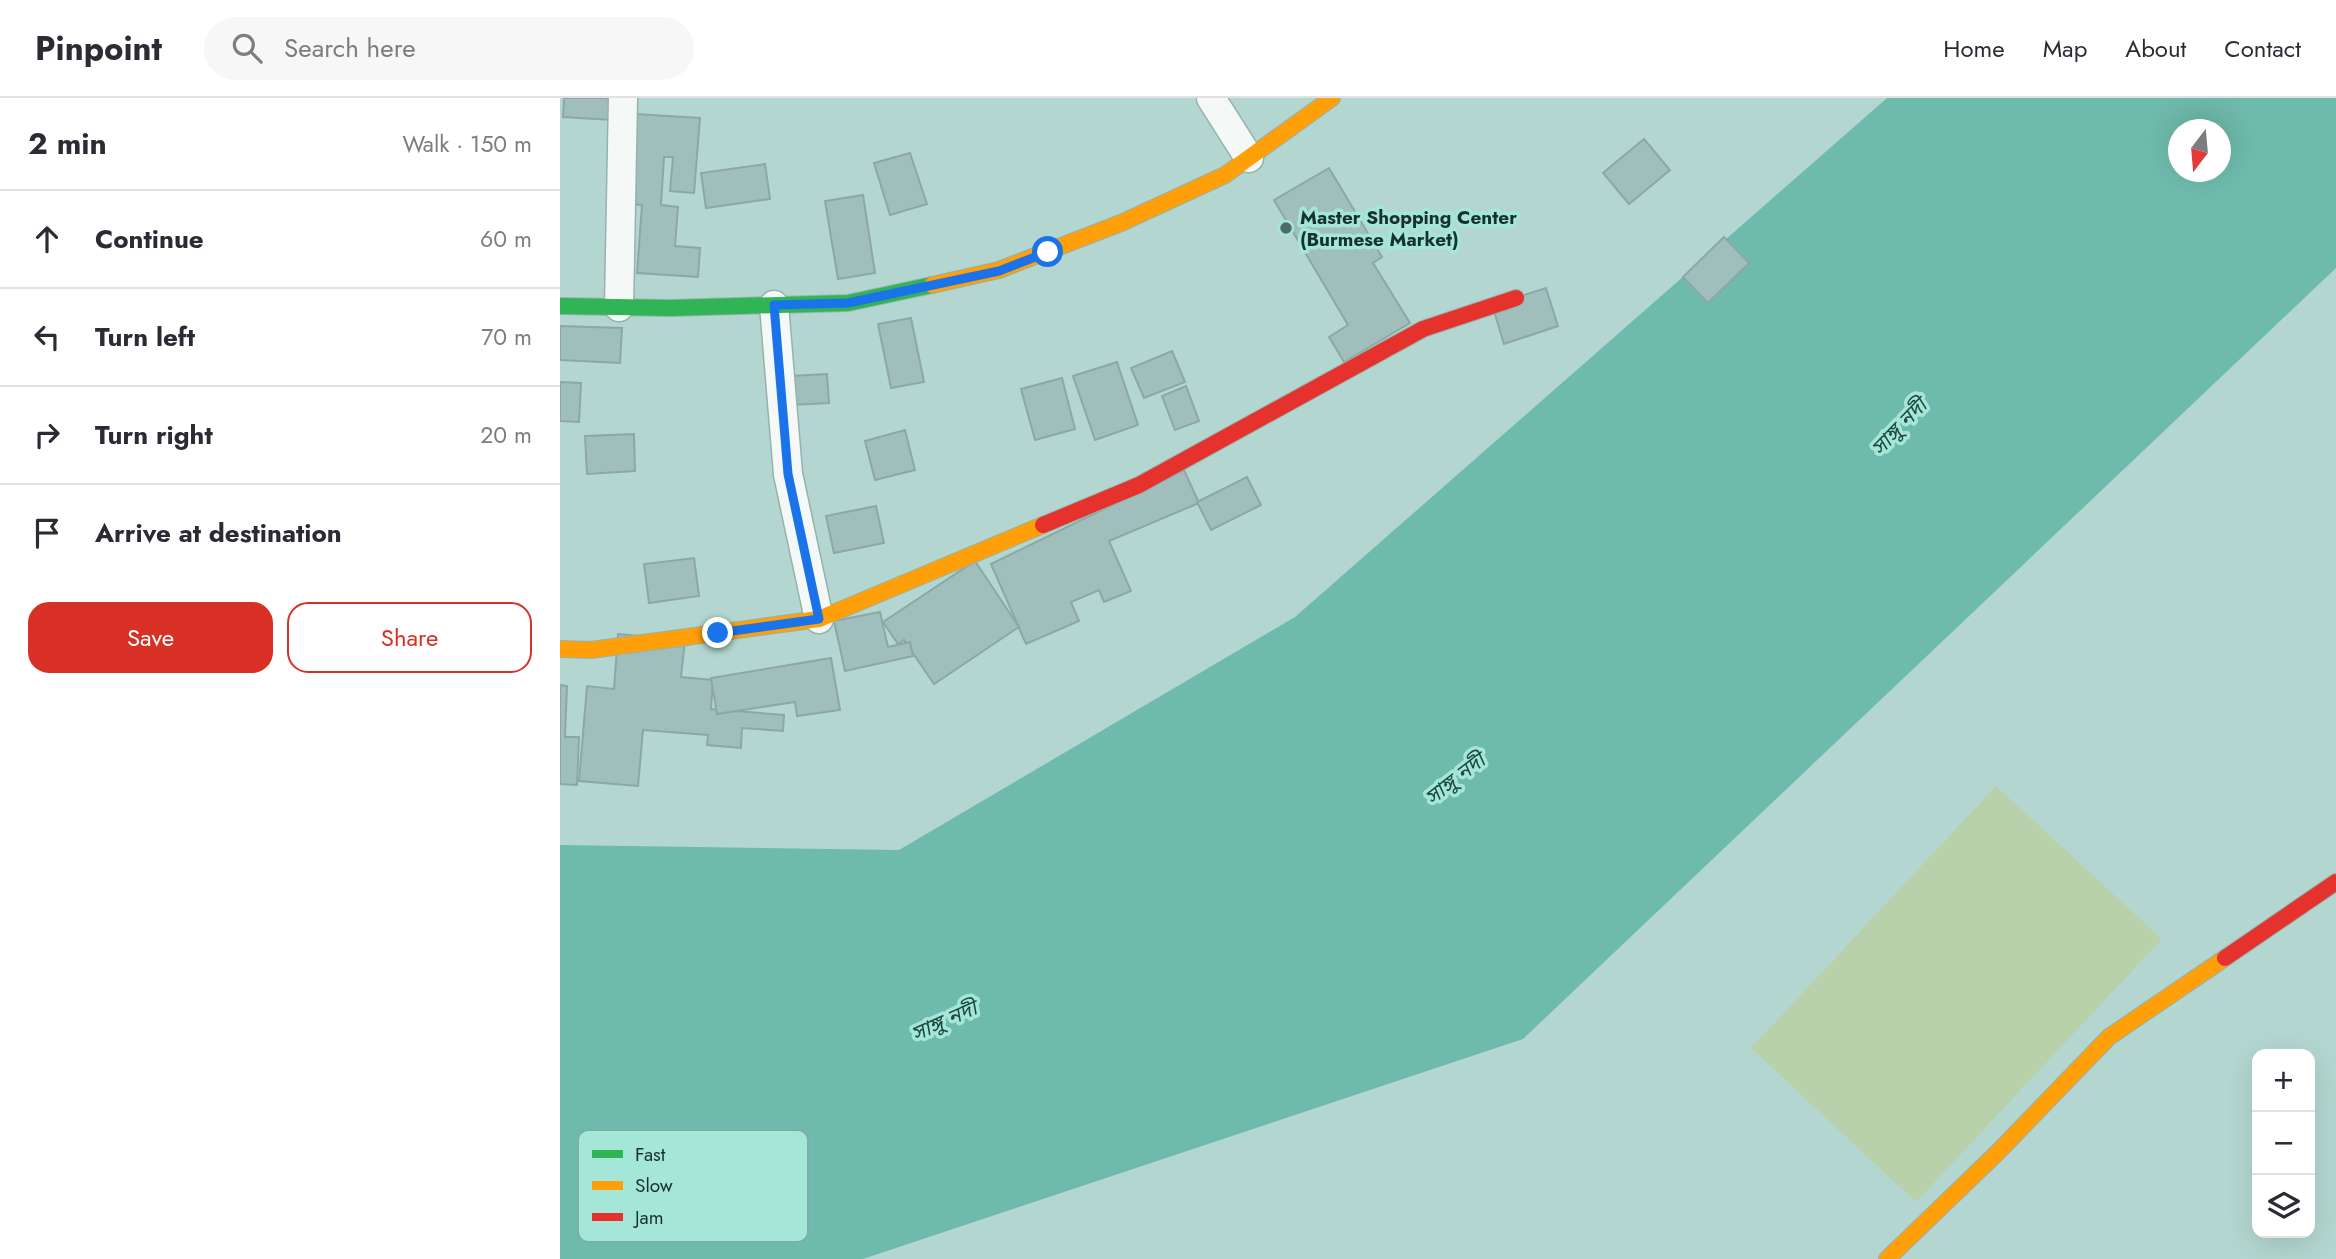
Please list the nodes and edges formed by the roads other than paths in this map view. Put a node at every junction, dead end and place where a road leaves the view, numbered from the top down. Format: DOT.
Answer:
graph roads {
  1 [pos="623,98"];
  2 [pos="1212,98"];
  3 [pos="1332,98"];
  4 [pos="1249,158"];
  5 [pos="1516,299"];
  6 [pos="774,305"];
  7 [pos="560,306"];
  8 [pos="619,307"];
  9 [pos="819,619"];
  10 [pos="560,649"];
  11 [pos="2336,882"];
  12 [pos="1887,1259"];
  1 -- 8 [label="street"];
  2 -- 4 [label="street"];
  3 -- 4 [label="street"];
  4 -- 6 [label="street"];
  5 -- 9 [label="street"];
  6 -- 8 [label="street"];
  6 -- 9 [label="street"];
  7 -- 8 [label="street"];
  9 -- 10 [label="street"];
  11 -- 12 [label="street"];
}
